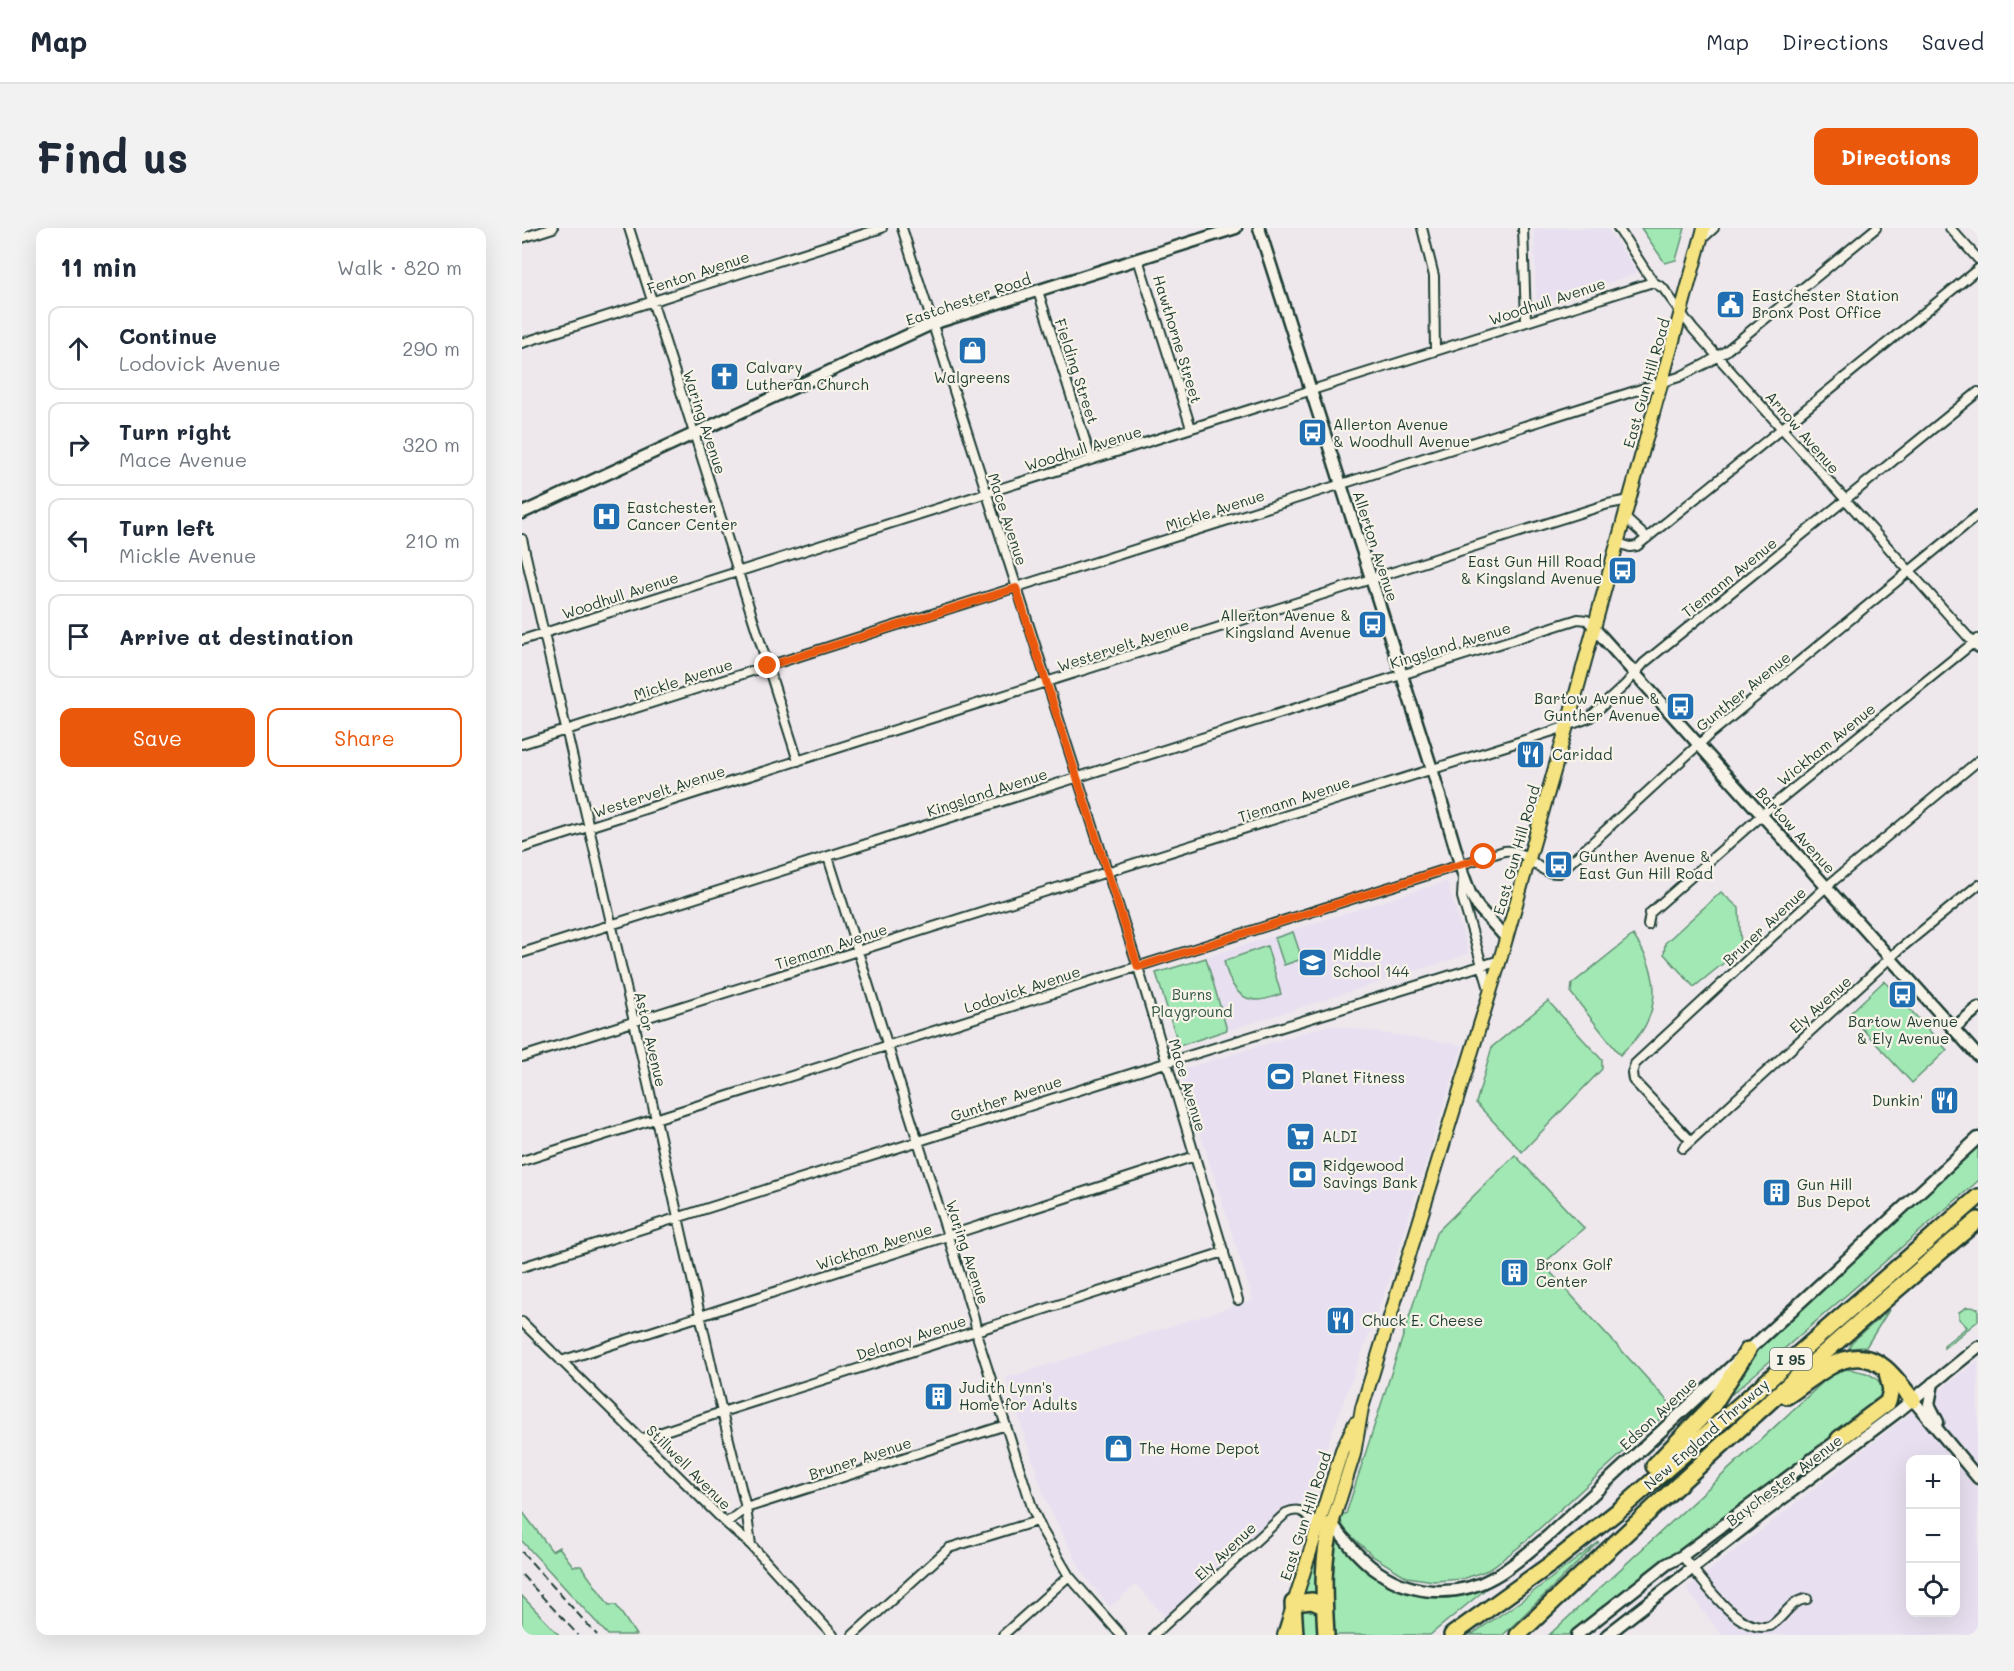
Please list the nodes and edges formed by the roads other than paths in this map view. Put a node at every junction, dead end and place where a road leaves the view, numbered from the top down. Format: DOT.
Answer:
graph roads {
  1 [pos="553,228"];
  2 [pos="629,228"];
  3 [pos="882,228"];
  4 [pos="902,228"];
  5 [pos="1236,228"];
  6 [pos="1259,228"];
  7 [pos="1422,228"];
  8 [pos="1523,228"];
  9 [pos="1618,228"];
  10 [pos="1714,228"];
  11 [pos="1876,228"];
  12 [pos="1950,228"];
  13 [pos="1703,234"];
  14 [pos="522,238"];
  15 [pos="1138,259"];
  16 [pos="1978,260"];
  17 [pos="1978,268"];
  18 [pos="1653,282"];
  19 [pos="1038,291"];
  20 [pos="652,301"];
  21 [pos="1681,314"];
  22 [pos="1526,321"];
  23 [pos="932,324"];
  24 [pos="522,343"];
  25 [pos="1435,351"];
  26 [pos="1718,357"];
  27 [pos="1662,383"];
  28 [pos="1311,390"];
  29 [pos="1978,392"];
  30 [pos="1191,428"];
  31 [pos="1782,429"];
  32 [pos="694,433"];
  33 [pos="1091,459"];
  34 [pos="1341,484"];
  35 [pos="986,493"];
  36 [pos="1629,500"];
  37 [pos="1845,500"];
  38 [pos="522,513"];
  39 [pos="1978,515"];
  40 [pos="1624,518"];
  41 [pos="1647,538"];
  42 [pos="522,539"];
  43 [pos="1618,543"];
  44 [pos="738,572"];
  45 [pos="1909,572"];
  46 [pos="1371,580"];
  47 [pos="1016,588"];
  48 [pos="1594,628"];
  49 [pos="543,634"];
  50 [pos="522,640"];
  51 [pos="1976,643"];
  52 [pos="768,666"];
  53 [pos="1401,674"];
  54 [pos="1634,674"];
  55 [pos="1046,683"];
  56 [pos="1567,726"];
  57 [pos="566,730"];
  58 [pos="522,744"];
  59 [pos="1698,745"];
  60 [pos="798,761"];
  61 [pos="1978,761"];
  62 [pos="1432,769"];
  63 [pos="1076,777"];
  64 [pos="1762,815"];
  65 [pos="588,828"];
  66 [pos="522,848"];
  67 [pos="828,857"];
  68 [pos="1529,858"];
  69 [pos="1462,870"];
  70 [pos="1106,872"];
  71 [pos="1978,885"];
  72 [pos="1826,887"];
  73 [pos="611,924"];
  74 [pos="1648,925"];
  75 [pos="1506,938"];
  76 [pos="858,952"];
  77 [pos="522,953"];
  78 [pos="1891,958"];
  79 [pos="1500,960"];
  80 [pos="1482,966"];
  81 [pos="1138,967"];
  82 [pos="1490,991"];
  83 [pos="1978,1008"];
  84 [pos="634,1022"];
  85 [pos="1954,1028"];
  86 [pos="888,1046"];
  87 [pos="1977,1054"];
  88 [pos="522,1057"];
  89 [pos="1167,1063"];
  90 [pos="655,1120"];
  91 [pos="1978,1138"];
  92 [pos="918,1140"];
  93 [pos="1691,1141"];
  94 [pos="1683,1148"];
  95 [pos="1195,1156"];
  96 [pos="522,1161"];
  97 [pos="1978,1197"];
  98 [pos="678,1217"];
  99 [pos="1978,1220"];
  100 [pos="949,1236"];
  101 [pos="1224,1252"];
  102 [pos="522,1267"];
  103 [pos="1238,1300"];
  104 [pos="700,1316"];
  105 [pos="522,1322"];
  106 [pos="977,1331"];
  107 [pos="1976,1347"];
  108 [pos="1748,1350"];
  109 [pos="561,1361"];
  110 [pos="1886,1369"];
  111 [pos="1933,1383"];
  112 [pos="1913,1400"];
  113 [pos="722,1412"];
  114 [pos="1754,1416"];
  115 [pos="1006,1425"];
  116 [pos="1944,1436"];
  117 [pos="641,1439"];
  118 [pos="1839,1439"];
  119 [pos="1978,1478"];
  120 [pos="746,1508"];
  121 [pos="1037,1521"];
  122 [pos="1605,1522"];
  123 [pos="726,1523"];
  124 [pos="1324,1525"];
  125 [pos="751,1545"];
  126 [pos="1682,1556"];
  127 [pos="1692,1568"];
  128 [pos="1069,1576"];
  129 [pos="1807,1599"];
  130 [pos="1293,1603"];
  131 [pos="1324,1606"];
  132 [pos="833,1635"];
  133 [pos="853,1635"];
  134 [pos="1003,1635"];
  135 [pos="1121,1635"];
  136 [pos="1154,1635"];
  137 [pos="1284,1635"];
  138 [pos="1295,1635"];
  139 [pos="1326,1635"];
  140 [pos="1452,1635"];
  141 [pos="1518,1635"];
  142 [pos="1577,1635"];
  143 [pos="1607,1635"];
  1 -- 14 [label="street"];
  2 -- 20 [label="street, Waring Avenue"];
  3 -- 20 [label="street, Fenton Avenue"];
  4 -- 23 [label="street, Mace Avenue"];
  5 -- 15 [label="main road, Eastchester Road"];
  6 -- 28 [label="main road, Allerton Avenue"];
  7 -- 25 [label="street"];
  8 -- 22 [label="street"];
  9 -- 18 [label="street, Arnow Avenue"];
  10 -- 13 [label="street"];
  11 -- 26 [label="street, Mickle Avenue"];
  12 -- 16 [label="street"];
  13 -- 21 [label="main road, East Gun Hill Road"];
  15 -- 19 [label="main road, Eastchester Road"];
  15 -- 30 [label="street, Hawthorne Street"];
  17 -- 31 [label="street"];
  18 -- 21 [label="street, Arnow Avenue"];
  18 -- 22 [label="street, Woodhull Avenue"];
  19 -- 23 [label="main road, Eastchester Road"];
  19 -- 33 [label="street, Fielding Street"];
  20 -- 24 [label="street, Fenton Avenue"];
  20 -- 32 [label="street, Waring Avenue"];
  21 -- 26 [label="street, Arnow Avenue"];
  21 -- 27 [label="main road, East Gun Hill Road"];
  22 -- 25 [label="street, Woodhull Avenue"];
  23 -- 32 [label="main road, Eastchester Road"];
  23 -- 35 [label="street, Mace Avenue"];
  25 -- 28 [label="street, Woodhull Avenue"];
  26 -- 27 [label="street, Mickle Avenue"];
  26 -- 31 [label="street, Arnow Avenue"];
  27 -- 34 [label="street, Mickle Avenue"];
  27 -- 36 [label="main road, East Gun Hill Road"];
  28 -- 30 [label="street, Woodhull Avenue"];
  28 -- 34 [label="main road, Allerton Avenue"];
  29 -- 37 [label="street, Tiemann Avenue"];
  30 -- 33 [label="street, Woodhull Avenue"];
  31 -- 37 [label="street, Arnow Avenue"];
  31 -- 41 [label="street"];
  32 -- 38 [label="main road, Eastchester Road"];
  32 -- 44 [label="street, Waring Avenue"];
  33 -- 35 [label="street, Woodhull Avenue"];
  34 -- 46 [label="main road, Allerton Avenue"];
  34 -- 47 [label="street, Mickle Avenue"];
  35 -- 44 [label="street, Woodhull Avenue"];
  35 -- 47 [label="street, Mace Avenue"];
  36 -- 40 [label="main road, East Gun Hill Road"];
  36 -- 46 [label="street, Westervelt Avenue"];
  37 -- 45 [label="street, Arnow Avenue"];
  37 -- 54 [label="street, Tiemann Avenue"];
  39 -- 45 [label="street, Gunther Avenue"];
  40 -- 41 [label="street"];
  40 -- 43 [label="main road, East Gun Hill Road"];
  41 -- 43 [label="street"];
  42 -- 49 [label="street, Astor Avenue"];
  43 -- 48 [label="main road, East Gun Hill Road"];
  44 -- 49 [label="street, Woodhull Avenue"];
  44 -- 52 [label="street, Waring Avenue"];
  45 -- 51 [label="street, Arnow Avenue"];
  45 -- 59 [label="street, Gunther Avenue"];
  46 -- 53 [label="main road, Allerton Avenue"];
  46 -- 55 [label="street, Westervelt Avenue"];
  47 -- 52 [label="street, Mickle Avenue"];
  47 -- 55 [label="street, Mace Avenue"];
  48 -- 53 [label="street, Kingsland Avenue"];
  48 -- 54 [label="main road, Bartow Avenue"];
  48 -- 56 [label="main road, East Gun Hill Road"];
  49 -- 50 [label="street, Woodhull Avenue"];
  49 -- 57 [label="street, Astor Avenue"];
  51 -- 64 [label="street, Wickham Avenue"];
  52 -- 57 [label="street, Mickle Avenue"];
  52 -- 60 [label="street, Waring Avenue"];
  53 -- 62 [label="main road, Allerton Avenue"];
  53 -- 63 [label="street, Kingsland Avenue"];
  54 -- 56 [label="street, Tiemann Avenue"];
  54 -- 59 [label="main road, Bartow Avenue"];
  55 -- 60 [label="street, Westervelt Avenue"];
  55 -- 63 [label="street, Mace Avenue"];
  56 -- 62 [label="street, Tiemann Avenue"];
  56 -- 68 [label="main road, East Gun Hill Road"];
  57 -- 58 [label="street, Mickle Avenue"];
  57 -- 65 [label="street, Astor Avenue"];
  59 -- 64 [label="main road, Bartow Avenue"];
  59 -- 68 [label="street, Gunther Avenue"];
  60 -- 65 [label="street, Westervelt Avenue"];
  61 -- 72 [label="street, Bruner Avenue"];
  62 -- 69 [label="main road, Allerton Avenue"];
  62 -- 70 [label="street, Tiemann Avenue"];
  63 -- 67 [label="street, Kingsland Avenue"];
  63 -- 70 [label="street, Mace Avenue"];
  64 -- 72 [label="main road, Bartow Avenue"];
  64 -- 74 [label="street, Wickham Avenue"];
  65 -- 66 [label="street, Westervelt Avenue"];
  65 -- 73 [label="street, Astor Avenue"];
  67 -- 73 [label="street, Kingsland Avenue"];
  67 -- 76 [label="street, Waring Avenue"];
  68 -- 69 [label="street, Lodovick Avenue"];
  68 -- 75 [label="main road, East Gun Hill Road"];
  69 -- 75 [label="main road, Allerton Avenue"];
  69 -- 80 [label="street, Allerton Avenue"];
  69 -- 81 [label="street, Lodovick Avenue"];
  70 -- 76 [label="street, Tiemann Avenue"];
  70 -- 81 [label="street, Mace Avenue"];
  71 -- 78 [label="street, Ely Avenue"];
  72 -- 78 [label="main road, Bartow Avenue"];
  72 -- 93 [label="street, Bruner Avenue"];
  73 -- 77 [label="street, Kingsland Avenue"];
  73 -- 84 [label="street, Astor Avenue"];
  75 -- 79 [label="main road, East Gun Hill Road"];
  76 -- 84 [label="street, Tiemann Avenue"];
  76 -- 86 [label="street, Waring Avenue"];
  78 -- 85 [label="main road, Bartow Avenue"];
  78 -- 93 [label="street, Ely Avenue"];
  79 -- 80 [label="street, Gunther Avenue"];
  79 -- 82 [label="main road, East Gun Hill Road"];
  80 -- 82 [label="street, Allerton Avenue"];
  80 -- 89 [label="street, Gunther Avenue"];
  81 -- 86 [label="street, Lodovick Avenue"];
  81 -- 89 [label="street, Mace Avenue"];
  82 -- 124 [label="main road, East Gun Hill Road"];
  83 -- 85 [label="main road"];
  84 -- 88 [label="street, Tiemann Avenue"];
  84 -- 90 [label="street, Astor Avenue"];
  85 -- 87 [label="main road, Bartow Avenue"];
  86 -- 90 [label="street, Lodovick Avenue"];
  86 -- 92 [label="street, Waring Avenue"];
  89 -- 92 [label="street, Gunther Avenue"];
  89 -- 95 [label="street, Mace Avenue"];
  90 -- 96 [label="street, Lodovick Avenue"];
  90 -- 98 [label="street, Astor Avenue"];
  91 -- 108 [label="main road, Edson Avenue"];
  92 -- 98 [label="street, Gunther Avenue"];
  92 -- 100 [label="street, Waring Avenue"];
  93 -- 94 [label="street, Ely Avenue"];
  95 -- 100 [label="street, Wickham Avenue"];
  95 -- 101 [label="street, Mace Avenue"];
  97 -- 122 [label="highway, New England Thruway / I 95"];
  98 -- 102 [label="street, Gunther Avenue"];
  98 -- 104 [label="street, Astor Avenue"];
  99 -- 114 [label="highway, New England Thruway / I 95"];
  100 -- 104 [label="street, Wickham Avenue"];
  100 -- 106 [label="street, Waring Avenue"];
  101 -- 103 [label="street, Mace Avenue"];
  101 -- 106 [label="street, Delanoy Avenue"];
  104 -- 109 [label="street, Wickham Avenue"];
  104 -- 113 [label="street, Astor Avenue"];
  105 -- 109 [label="street, Stillwell Avenue"];
  106 -- 113 [label="street, Delanoy Avenue"];
  106 -- 115 [label="street, Waring Avenue"];
  107 -- 111 [label="main road, Baychester Avenue"];
  108 -- 122 [label="highway"];
  108 -- 124 [label="main road, Edson Avenue"];
  109 -- 117 [label="street, Stillwell Avenue"];
  110 -- 112 [label="highway"];
  110 -- 114 [label="highway"];
  110 -- 118 [label="highway"];
  111 -- 112 [label="main road, Baychester Avenue"];
  111 -- 116 [label="main road"];
  112 -- 116 [label="main road"];
  112 -- 127 [label="main road, Baychester Avenue"];
  113 -- 117 [label="street, Delanoy Avenue"];
  113 -- 120 [label="street, Astor Avenue"];
  114 -- 141 [label="highway, New England Thruway / I 95"];
  115 -- 120 [label="street, Bruner Avenue"];
  115 -- 121 [label="street, Waring Avenue"];
  116 -- 119 [label="main road"];
  117 -- 123 [label="street, Stillwell Avenue"];
  118 -- 126 [label="main road, Baychester Avenue"];
  120 -- 123 [label="street, Bruner Avenue"];
  120 -- 125 [label="street, Astor Avenue"];
  121 -- 128 [label="street, Waring Avenue"];
  121 -- 133 [label="street"];
  122 -- 140 [label="highway, New England Thruway / I 95"];
  123 -- 125 [label="street, Stillwell Avenue"];
  124 -- 130 [label="main road, East Gun Hill Road"];
  124 -- 131 [label="highway"];
  124 -- 136 [label="street, Ely Avenue"];
  125 -- 132 [label="street, Stillwell Avenue"];
  126 -- 127 [label="street"];
  126 -- 142 [label="main road, Baychester Avenue"];
  127 -- 129 [label="street"];
  127 -- 143 [label="main road, Baychester Avenue"];
  128 -- 134 [label="street"];
  128 -- 135 [label="street, Waring Avenue"];
  130 -- 131 [label="highway"];
  130 -- 137 [label="main road, East Gun Hill Road"];
  130 -- 138 [label="highway"];
  131 -- 139 [label="highway"];
}
